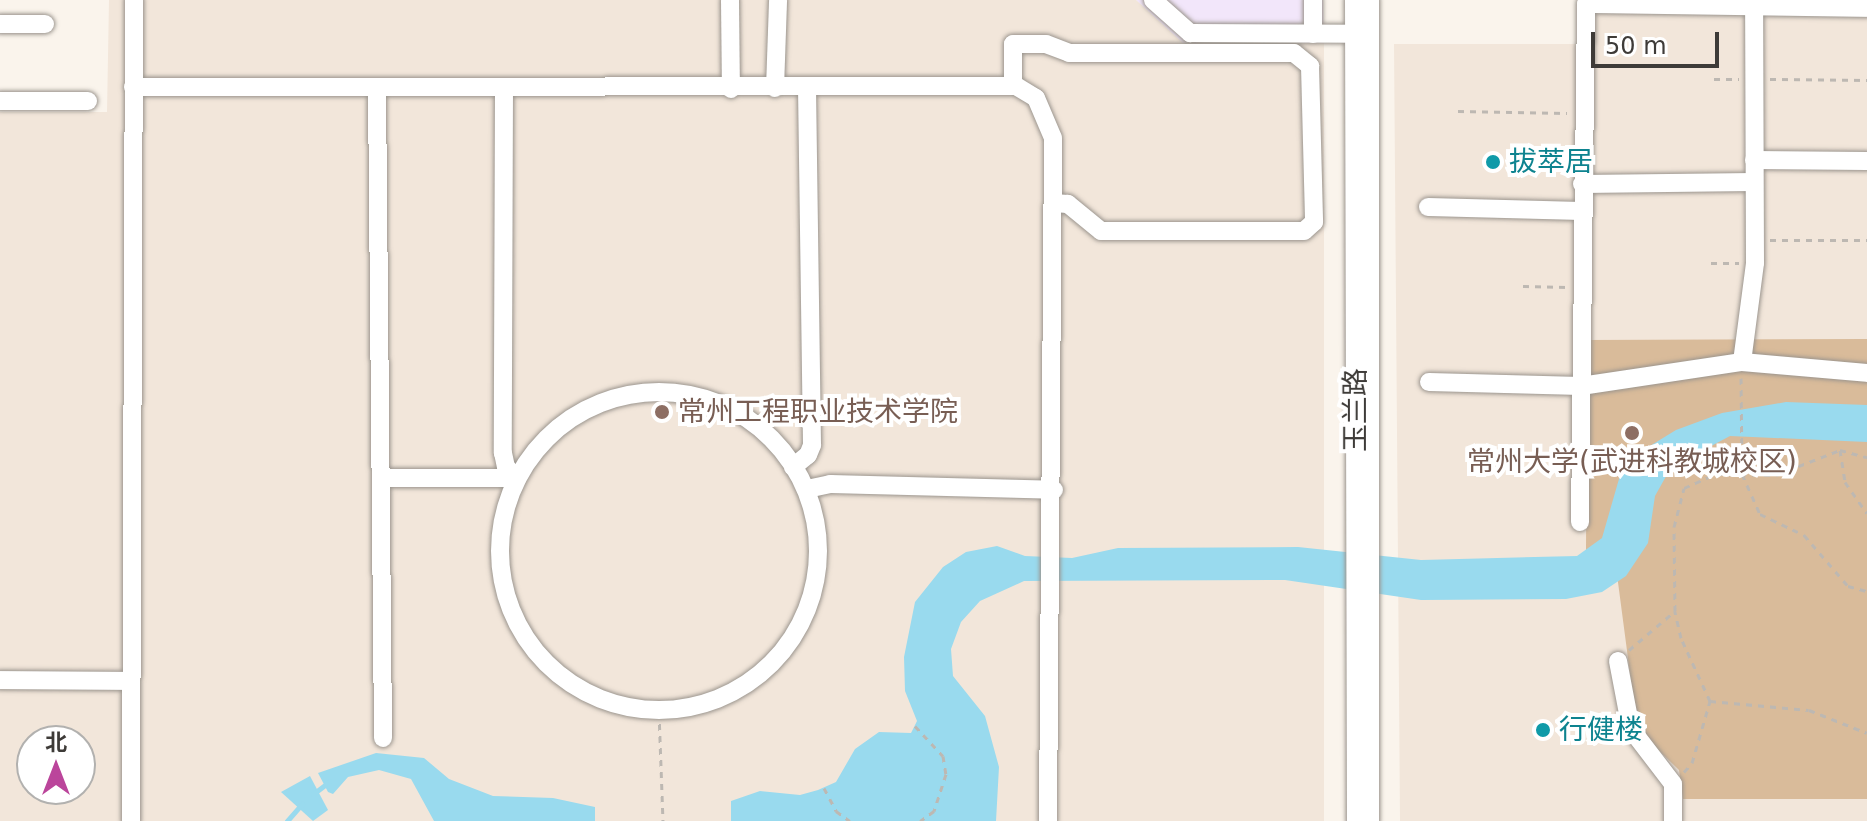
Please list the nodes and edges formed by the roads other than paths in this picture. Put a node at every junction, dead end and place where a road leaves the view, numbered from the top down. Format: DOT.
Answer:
graph roads {
  1 [pos="134,0"];
  2 [pos="730,0"];
  3 [pos="778,0"];
  4 [pos="1153,0"];
  5 [pos="1313,0"];
  6 [pos="1354,0"];
  7 [pos="1370,0"];
  8 [pos="1754,6"];
  9 [pos="1867,8"];
  10 [pos="0,24"];
  11 [pos="45,24"];
  12 [pos="1313,34"];
  13 [pos="1355,34"];
  14 [pos="1013,86"];
  15 [pos="133,87"];
  16 [pos="377,88"];
  17 [pos="504,88"];
  18 [pos="775,88"];
  19 [pos="807,88"];
  20 [pos="731,89"];
  21 [pos="0,101"];
  22 [pos="88,101"];
  23 [pos="1754,160"];
  24 [pos="1867,161"];
  25 [pos="1754,182"];
  26 [pos="1582,184"];
  27 [pos="1053,203"];
  28 [pos="1428,207"];
  29 [pos="1582,211"];
  30 [pos="1742,362"];
  31 [pos="1867,373"];
  32 [pos="1429,382"];
  33 [pos="1581,386"];
  34 [pos="793,467"];
  35 [pos="381,478"];
  36 [pos="517,478"];
  37 [pos="807,489"];
  38 [pos="1054,490"];
  39 [pos="1580,522"];
  40 [pos="1363,546"];
  41 [pos="1363,603"];
  42 [pos="1618,661"];
  43 [pos="0,680"];
  44 [pos="131,681"];
  45 [pos="383,738"];
  46 [pos="131,821"];
  47 [pos="1048,821"];
  48 [pos="1356,821"];
  49 [pos="1370,821"];
  50 [pos="1673,821"];
  1 -- 15 [label="street"];
  2 -- 20 [label="street"];
  3 -- 18 [label="street"];
  4 -- 12 [label="street"];
  5 -- 12 [label="street"];
  6 -- 13 [label="street, 玉兰路"];
  7 -- 40 [label="street, 玉兰路"];
  8 -- 9 [label="street"];
  8 -- 23 [label="street"];
  8 -- 26 [label="street"];
  10 -- 11 [label="street"];
  12 -- 13 [label="street"];
  13 -- 40 [label="street, 玉兰路"];
  14 -- 19 [label="street"];
  14 -- 27 [label="street"];
  14 -- 27 [label="street"];
  15 -- 16 [label="street"];
  15 -- 44 [label="street"];
  16 -- 17 [label="street"];
  16 -- 35 [label="street"];
  17 -- 20 [label="street"];
  17 -- 36 [label="street"];
  18 -- 19 [label="street"];
  18 -- 20 [label="street"];
  19 -- 34 [label="street"];
  21 -- 22 [label="street"];
  23 -- 24 [label="street"];
  23 -- 25 [label="street"];
  25 -- 26 [label="street"];
  25 -- 30 [label="street"];
  26 -- 29 [label="street"];
  27 -- 38 [label="street"];
  28 -- 29 [label="street"];
  29 -- 33 [label="street"];
  30 -- 31 [label="street"];
  30 -- 33 [label="street"];
  32 -- 33 [label="street"];
  33 -- 39 [label="street"];
  34 -- 36 [label="street"];
  34 -- 37 [label="street"];
  35 -- 36 [label="street"];
  35 -- 45 [label="street"];
  36 -- 37 [label="street"];
  37 -- 38 [label="street"];
  38 -- 47 [label="street"];
  40 -- 41 [label="street, 玉兰路"];
  41 -- 48 [label="street, 玉兰路"];
  41 -- 49 [label="street, 玉兰路"];
  42 -- 50 [label="street"];
  43 -- 44 [label="street"];
  44 -- 46 [label="street"];
}
